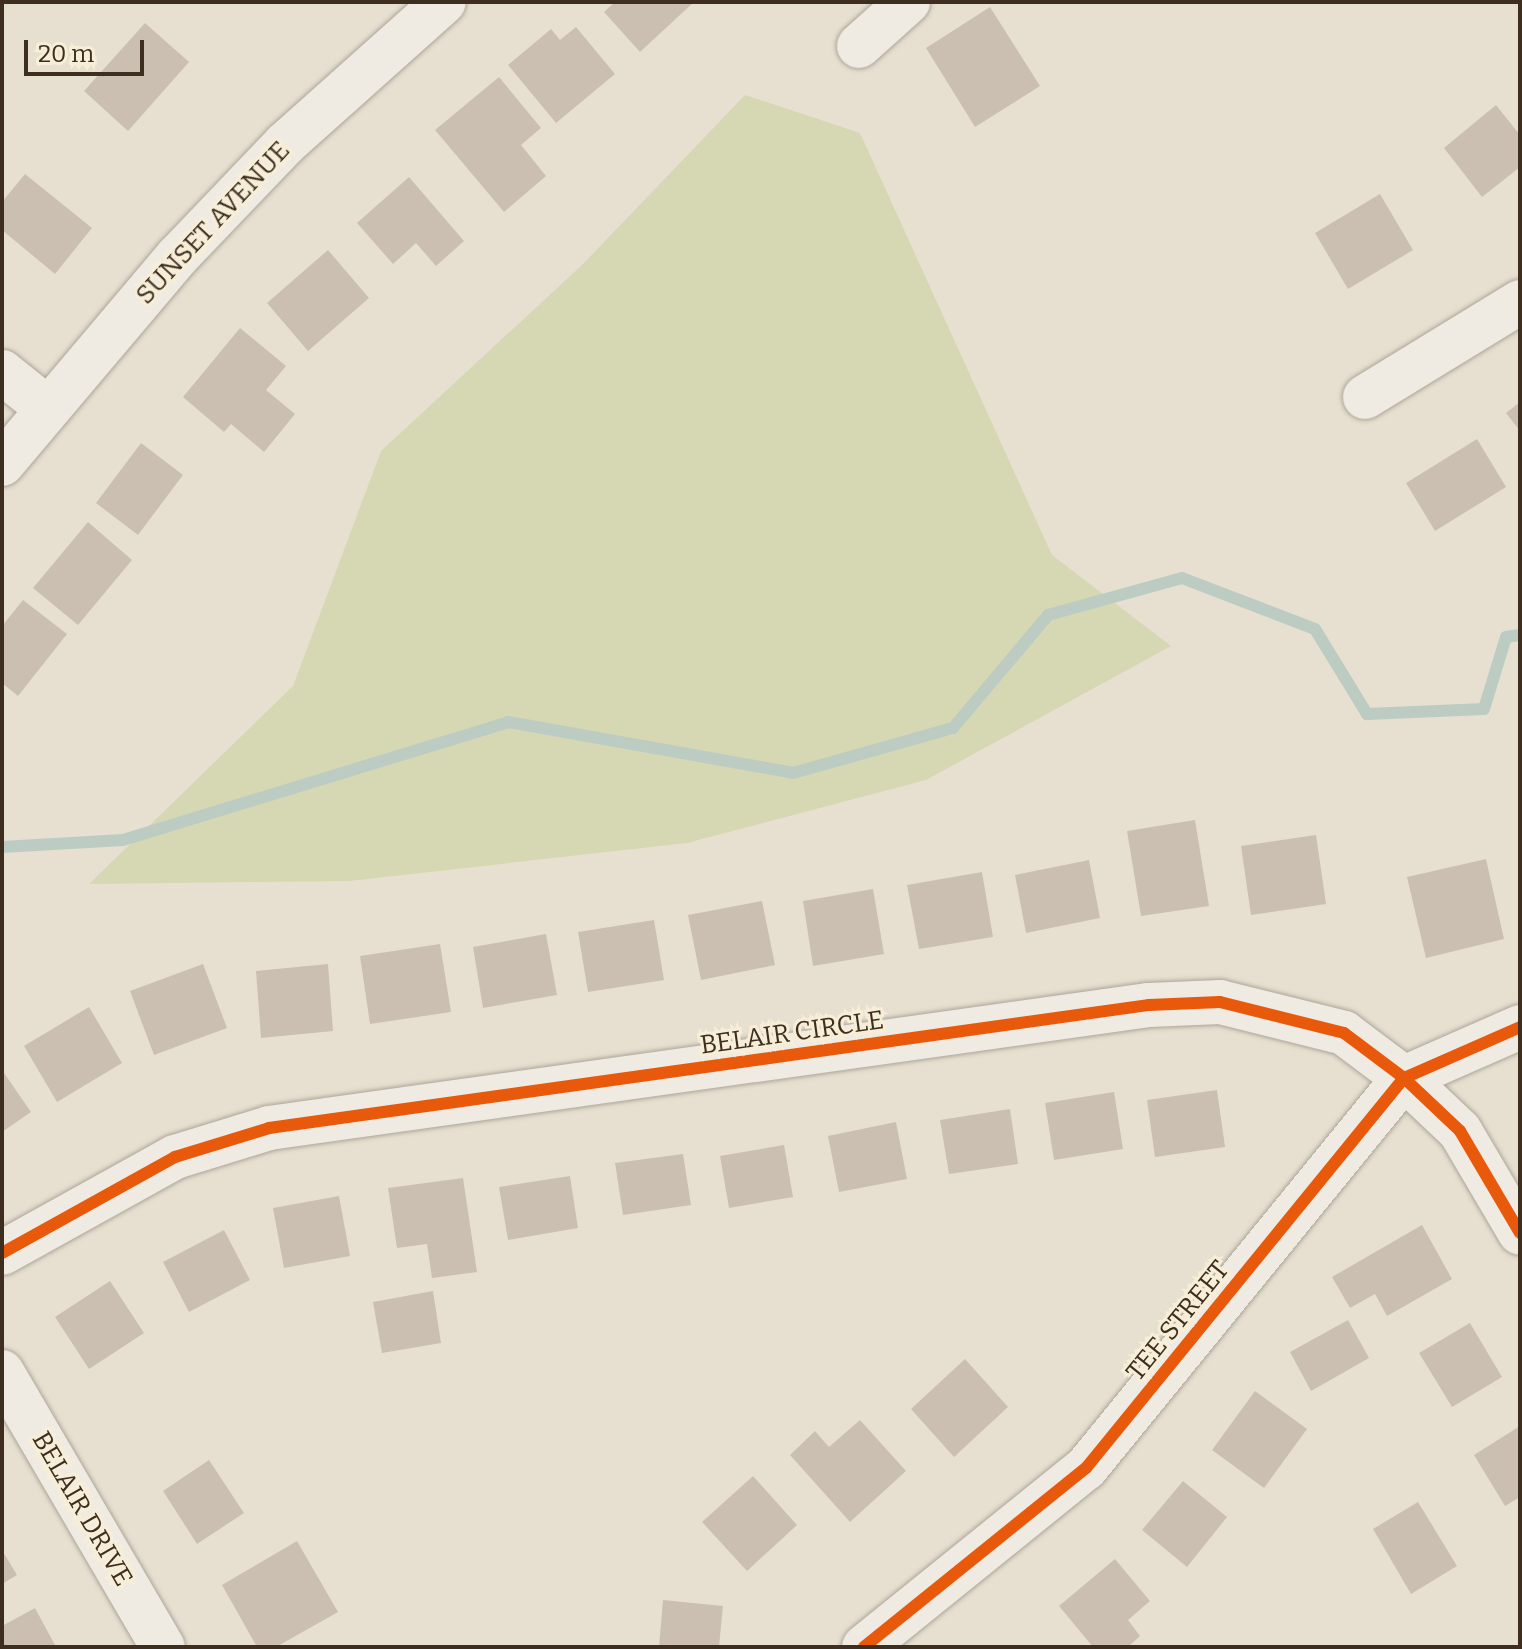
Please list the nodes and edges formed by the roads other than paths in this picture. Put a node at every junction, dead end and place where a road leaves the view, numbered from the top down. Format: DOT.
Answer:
graph roads {
  1 [pos="444,2"];
  2 [pos="908,2"];
  3 [pos="859,46"];
  4 [pos="1520,302"];
  5 [pos="2,372"];
  6 [pos="1365,397"];
  7 [pos="47,408"];
  8 [pos="2,464"];
  9 [pos="1520,1027"];
  10 [pos="1404,1078"];
  11 [pos="1520,1233"];
  12 [pos="2,1253"];
  13 [pos="2,1372"];
  14 [pos="163,1647"];
  15 [pos="864,1647"];
  1 -- 7 [label="street, SUNSET AVENUE"];
  2 -- 3 [label="street"];
  4 -- 6 [label="street"];
  5 -- 7 [label="street"];
  7 -- 8 [label="street, SUNSET AVENUE"];
  9 -- 10 [label="street, TEE STREET"];
  10 -- 11 [label="street, BELAIR CIRCLE"];
  10 -- 12 [label="street, BELAIR CIRCLE"];
  10 -- 15 [label="street, TEE STREET"];
  13 -- 14 [label="street, BELAIR DRIVE"];
}
